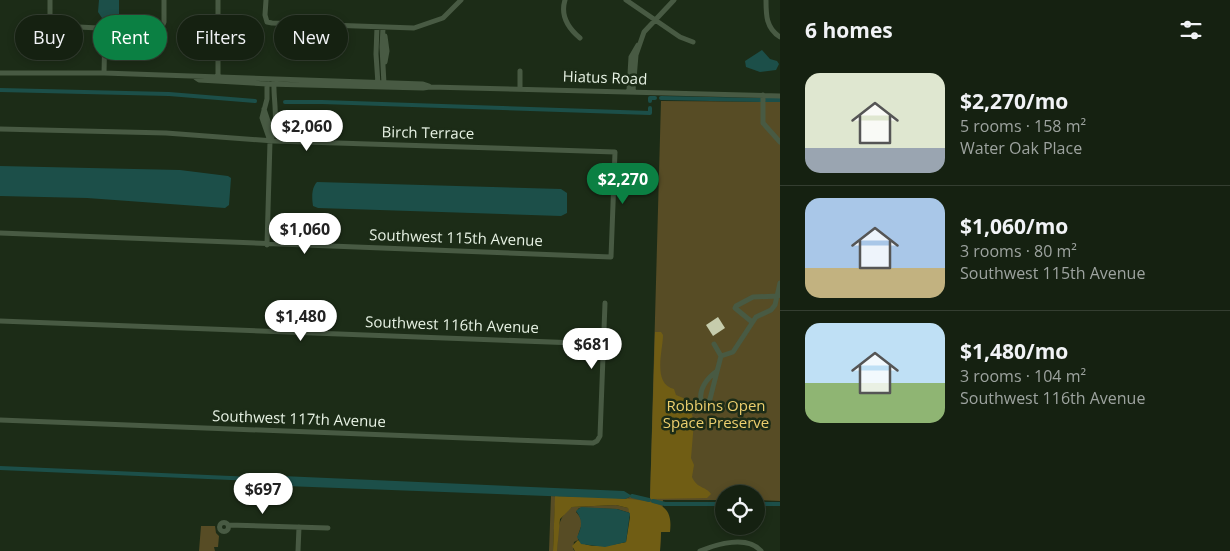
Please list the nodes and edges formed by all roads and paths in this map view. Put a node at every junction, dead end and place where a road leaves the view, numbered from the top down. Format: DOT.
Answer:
graph roads {
  1 [pos="50,0"];
  2 [pos="164,0"];
  3 [pos="218,0"];
  4 [pos="266,0"];
  5 [pos="461,0"];
  6 [pos="565,0"];
  7 [pos="626,0"];
  8 [pos="674,0"];
  9 [pos="766,0"];
  10 [pos="164,15"];
  11 [pos="655,19"];
  12 [pos="93,28"];
  13 [pos="380,28"];
  14 [pos="780,37"];
  15 [pos="580,38"];
  16 [pos="693,42"];
  17 [pos="639,45"];
  18 [pos="381,48"];
  19 [pos="104,60"];
  20 [pos="520,70"];
  21 [pos="0,73"];
  22 [pos="104,74"];
  23 [pos="218,79"];
  24 [pos="267,82"];
  25 [pos="274,82"];
  26 [pos="381,85"];
  27 [pos="520,88"];
  28 [pos="631,91"];
  29 [pos="763,95"];
  30 [pos="780,96"];
  31 [pos="264,108"];
  32 [pos="276,122"];
  33 [pos="269,124"];
  34 [pos="0,129"];
  35 [pos="269,138"];
  36 [pos="780,142"];
  37 [pos="0,233"];
  38 [pos="267,245"];
  39 [pos="611,257"];
  40 [pos="780,283"];
  41 [pos="778,296"];
  42 [pos="605,303"];
  43 [pos="0,321"];
  44 [pos="752,322"];
  45 [pos="603,344"];
  46 [pos="714,344"];
  47 [pos="721,356"];
  48 [pos="717,371"];
  49 [pos="0,420"];
  50 [pos="228,525"];
  51 [pos="299,527"];
  52 [pos="328,528"];
  53 [pos="298,551"];
  54 [pos="700,551"];
  55 [pos="761,551"];
  1 -- 12 [label="street"];
  2 -- 10 [label="street"];
  3 -- 23 [label="street"];
  4 -- 13 [label="street"];
  5 -- 13 [label="street"];
  6 -- 15 [label="street"];
  7 -- 11 [label="street"];
  8 -- 11 [label="street"];
  9 -- 14 [label="street"];
  11 -- 16 [label="street"];
  11 -- 17 [label="street"];
  13 -- 18 [label="street"];
  13 -- 18 [label="street"];
  17 -- 28 [label="street"];
  17 -- 28 [label="street"];
  18 -- 26 [label="street"];
  18 -- 26 [label="street"];
  19 -- 22 [label="street"];
  20 -- 27 [label="street"];
  21 -- 22 [label="street, Hiatus Road"];
  22 -- 23 [label="street, Hiatus Road"];
  23 -- 24 [label="street, Hiatus Road"];
  24 -- 25 [label="street, Hiatus Road"];
  24 -- 31 [label="street"];
  25 -- 26 [label="street, Hiatus Road"];
  25 -- 32 [label="street"];
  26 -- 27 [label="street, Hiatus Road"];
  27 -- 28 [label="street, Hiatus Road"];
  28 -- 29 [label="street, Hiatus Road"];
  29 -- 30 [label="street, Hiatus Road"];
  29 -- 36 [label="street"];
  31 -- 33 [label="street"];
  31 -- 35 [label="street"];
  32 -- 33 [label="street"];
  32 -- 35 [label="street"];
  33 -- 35 [label="street"];
  34 -- 35 [label="street, Birch Terrace"];
  35 -- 38 [label="street"];
  35 -- 39 [label="street, Birch Terrace"];
  37 -- 38 [label="street, Southwest 115th Avenue"];
  38 -- 39 [label="street, Southwest 115th Avenue"];
  40 -- 41 [label="street"];
  41 -- 44 [label="street"];
  41 -- 44 [label="street"];
  42 -- 45 [label="street"];
  43 -- 45 [label="street, Southwest 116th Avenue"];
  44 -- 47 [label="street"];
  45 -- 49 [label="street, Southwest 117th Avenue"];
  46 -- 47 [label="street"];
  47 -- 48 [label="street"];
  48 -- 48 [label="street"];
  50 -- 51 [label="street"];
  51 -- 52 [label="street"];
  51 -- 53 [label="street"];
  54 -- 55 [label="street"];
}
